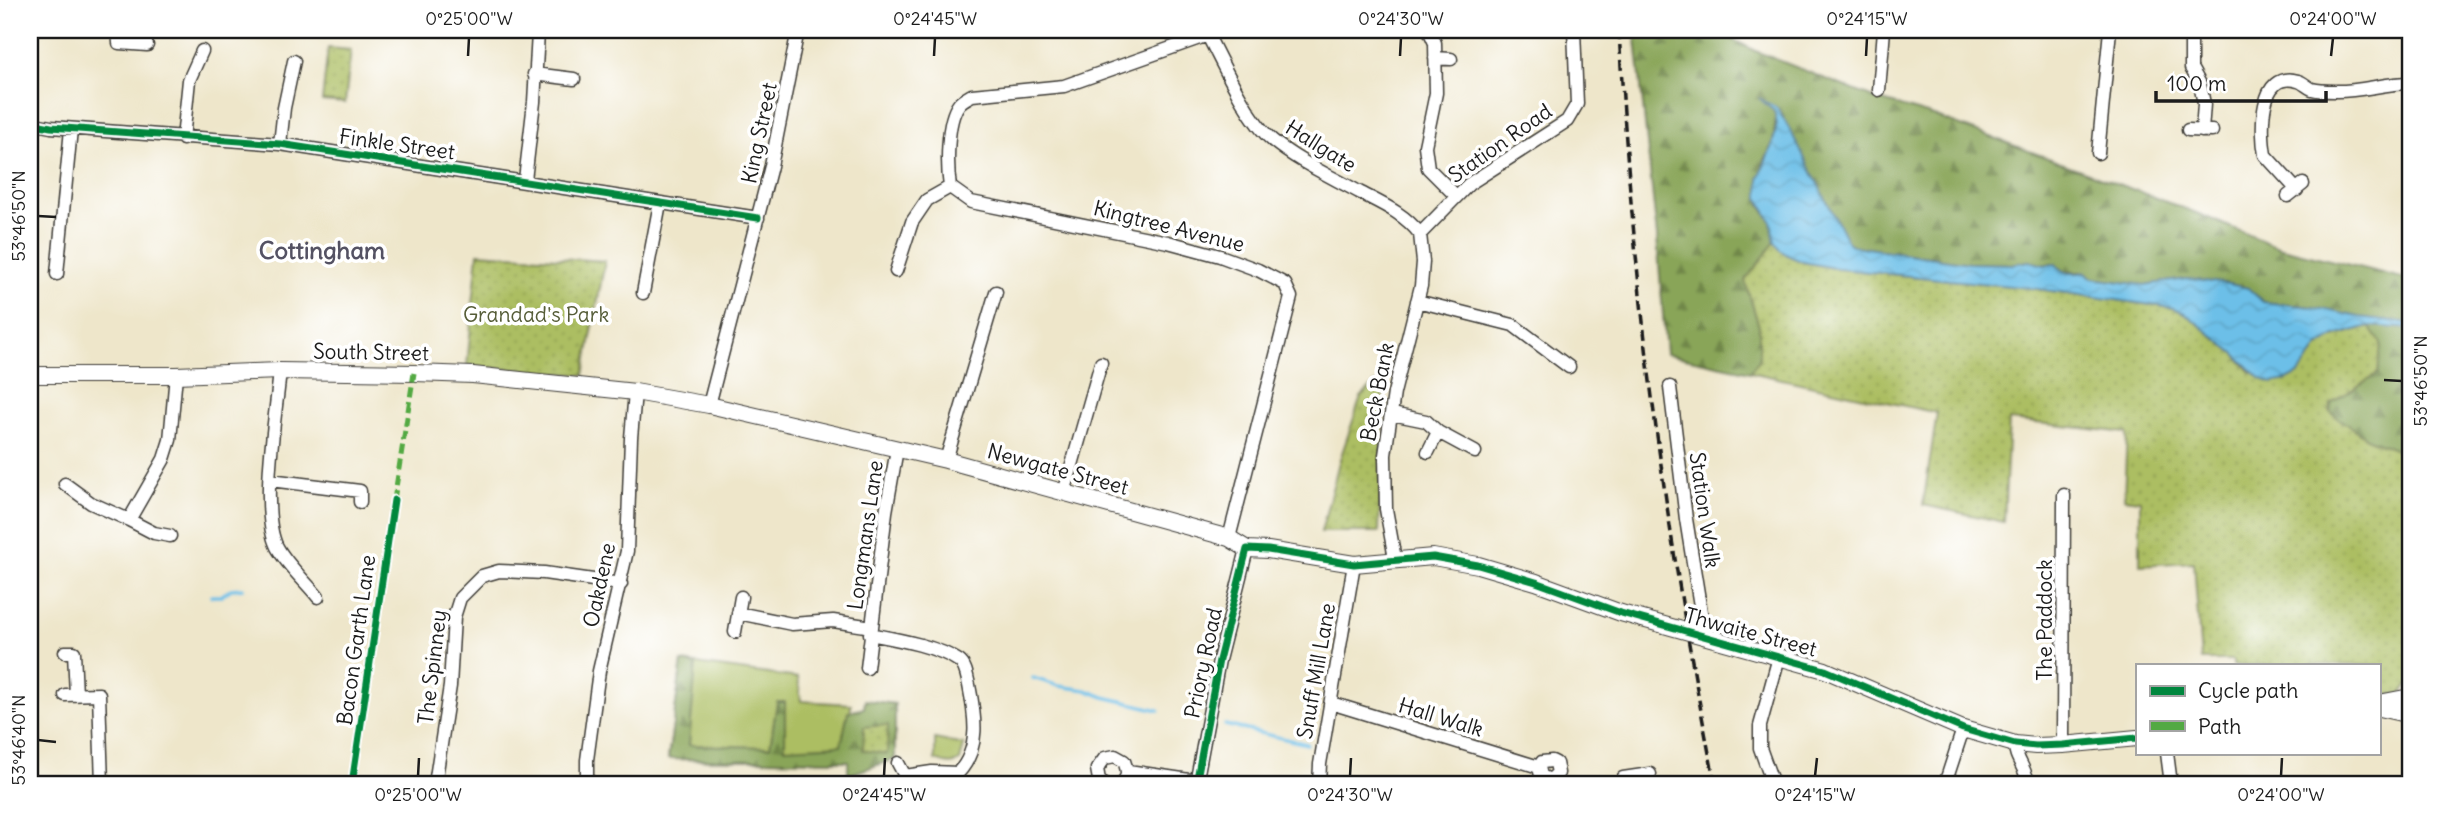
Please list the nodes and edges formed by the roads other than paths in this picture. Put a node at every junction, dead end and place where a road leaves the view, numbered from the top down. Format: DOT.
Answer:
graph roads {
  1 [pos="118,30"];
  2 [pos="798,30"];
  3 [pos="1429,30"];
  4 [pos="1574,30"];
  5 [pos="1884,30"];
  6 [pos="2110,30"];
  7 [pos="2191,30"];
  8 [pos="538,33"];
  9 [pos="1206,33"];
  10 [pos="148,46"];
  11 [pos="202,51"];
  12 [pos="1435,58"];
  13 [pos="1451,59"];
  14 [pos="294,61"];
  15 [pos="534,74"];
  16 [pos="574,79"];
  17 [pos="2410,83"];
  18 [pos="1879,90"];
  19 [pos="30,122"];
  20 [pos="71,129"];
  21 [pos="2201,130"];
  22 [pos="183,139"];
  23 [pos="280,144"];
  24 [pos="2097,153"];
  25 [pos="525,180"];
  26 [pos="950,187"];
  27 [pos="2296,190"];
  28 [pos="1456,196"];
  29 [pos="660,203"];
  30 [pos="758,218"];
  31 [pos="1420,234"];
  32 [pos="894,263"];
  33 [pos="57,274"];
  34 [pos="996,292"];
  35 [pos="643,293"];
  36 [pos="1417,301"];
  37 [pos="1101,363"];
  38 [pos="1569,367"];
  39 [pos="280,371"];
  40 [pos="30,374"];
  41 [pos="176,375"];
  42 [pos="1670,387"];
  43 [pos="635,392"];
  44 [pos="709,405"];
  45 [pos="1392,414"];
  46 [pos="1437,432"];
  47 [pos="897,449"];
  48 [pos="1428,452"];
  49 [pos="1475,452"];
  50 [pos="946,460"];
  51 [pos="270,480"];
  52 [pos="72,485"];
  53 [pos="1064,493"];
  54 [pos="2064,495"];
  55 [pos="359,502"];
  56 [pos="129,520"];
  57 [pos="170,536"];
  58 [pos="1228,538"];
  59 [pos="1247,549"];
  60 [pos="1395,559"];
  61 [pos="1354,564"];
  62 [pos="621,584"];
  63 [pos="318,597"];
  64 [pos="741,597"];
  65 [pos="738,613"];
  66 [pos="871,630"];
  67 [pos="734,632"];
  68 [pos="1705,637"];
  69 [pos="65,652"];
  70 [pos="1779,657"];
  71 [pos="867,668"];
  72 [pos="2410,697"];
  73 [pos="1331,703"];
  74 [pos="2380,705"];
  75 [pos="2380,705"];
  76 [pos="2410,715"];
  77 [pos="1964,729"];
  78 [pos="2136,738"];
  79 [pos="2015,744"];
  80 [pos="2063,745"];
  81 [pos="2167,754"];
  82 [pos="898,763"];
  83 [pos="1539,767"];
  84 [pos="1128,771"];
  85 [pos="1650,774"];
  86 [pos="906,780"];
  87 [pos="1630,780"];
  88 [pos="1196,782"];
  89 [pos="102,784"];
  90 [pos="435,784"];
  91 [pos="587,784"];
  92 [pos="1105,784"];
  93 [pos="1121,784"];
  94 [pos="1319,784"];
  95 [pos="1773,784"];
  96 [pos="1945,784"];
  97 [pos="2028,784"];
  98 [pos="2171,784"];
  1 -- 10 [label="street"];
  2 -- 30 [label="street, King Street"];
  3 -- 12 [label="street"];
  4 -- 28 [label="street, Station Road"];
  5 -- 18 [label="street"];
  6 -- 24 [label="street"];
  7 -- 21 [label="street"];
  8 -- 15 [label="street"];
  9 -- 26 [label="street"];
  9 -- 31 [label="street, Hallgate"];
  11 -- 22 [label="street"];
  12 -- 13 [label="street"];
  12 -- 28 [label="street"];
  14 -- 23 [label="street"];
  15 -- 16 [label="street"];
  15 -- 25 [label="street"];
  17 -- 27 [label="street"];
  19 -- 20 [label="street, Finkle Street"];
  20 -- 22 [label="street, Finkle Street"];
  20 -- 33 [label="street"];
  22 -- 23 [label="street, Finkle Street"];
  23 -- 25 [label="street, Finkle Street"];
  25 -- 29 [label="street, Finkle Street"];
  26 -- 32 [label="street"];
  26 -- 58 [label="street, Kingtree Avenue"];
  28 -- 31 [label="street, Station Road"];
  29 -- 30 [label="street, Finkle Street"];
  29 -- 35 [label="street"];
  30 -- 44 [label="street, King Street"];
  31 -- 36 [label="street, Beck Bank"];
  34 -- 50 [label="street"];
  36 -- 38 [label="street"];
  36 -- 45 [label="street, Beck Bank"];
  37 -- 53 [label="street"];
  39 -- 41 [label="main road, South Street"];
  39 -- 43 [label="main road, South Street"];
  39 -- 51 [label="street"];
  40 -- 41 [label="main road, South Street"];
  41 -- 56 [label="street"];
  42 -- 68 [label="street, Station Walk"];
  43 -- 44 [label="main road, South Street"];
  43 -- 62 [label="street, Oakdene"];
  44 -- 47 [label="main road, Newgate Street"];
  45 -- 46 [label="street"];
  45 -- 60 [label="street, Beck Bank"];
  46 -- 48 [label="street"];
  46 -- 49 [label="street"];
  47 -- 50 [label="main road, Newgate Street"];
  47 -- 66 [label="street, Longmans Lane"];
  50 -- 53 [label="main road, Newgate Street"];
  51 -- 55 [label="street"];
  51 -- 63 [label="street"];
  52 -- 56 [label="street"];
  53 -- 58 [label="main road, Newgate Street"];
  54 -- 80 [label="street, The Paddock"];
  56 -- 57 [label="street"];
  58 -- 59 [label="main road, Newgate Street"];
  59 -- 61 [label="main road, Newgate Street"];
  59 -- 88 [label="street, Priory Road"];
  60 -- 61 [label="main road, Newgate Street"];
  60 -- 68 [label="main road, Thwaite Street"];
  61 -- 73 [label="street, Snuff Mill Lane"];
  62 -- 90 [label="street, The Spinney"];
  62 -- 91 [label="street, Oakdene"];
  64 -- 65 [label="street"];
  65 -- 66 [label="street, Longmans Lane"];
  65 -- 67 [label="street"];
  66 -- 71 [label="street, Longmans Lane"];
  66 -- 86 [label="street, Longmans Lane"];
  68 -- 70 [label="main road, Thwaite Street"];
  69 -- 89 [label="street"];
  70 -- 77 [label="main road, Thwaite Street"];
  70 -- 95 [label="street"];
  72 -- 74 [label="main road"];
  73 -- 83 [label="street, Hall Walk"];
  73 -- 94 [label="street, Snuff Mill Lane"];
  75 -- 76 [label="main road"];
  77 -- 79 [label="main road, Thwaite Street"];
  77 -- 96 [label="street"];
  78 -- 80 [label="main road, Thwaite Street"];
  79 -- 80 [label="main road, Thwaite Street"];
  79 -- 97 [label="street"];
  81 -- 98 [label="street"];
  82 -- 86 [label="street, Longmans Lane"];
  84 -- 88 [label="street"];
  84 -- 92 [label="street"];
  84 -- 93 [label="street"];
  85 -- 87 [label="street"];
}
